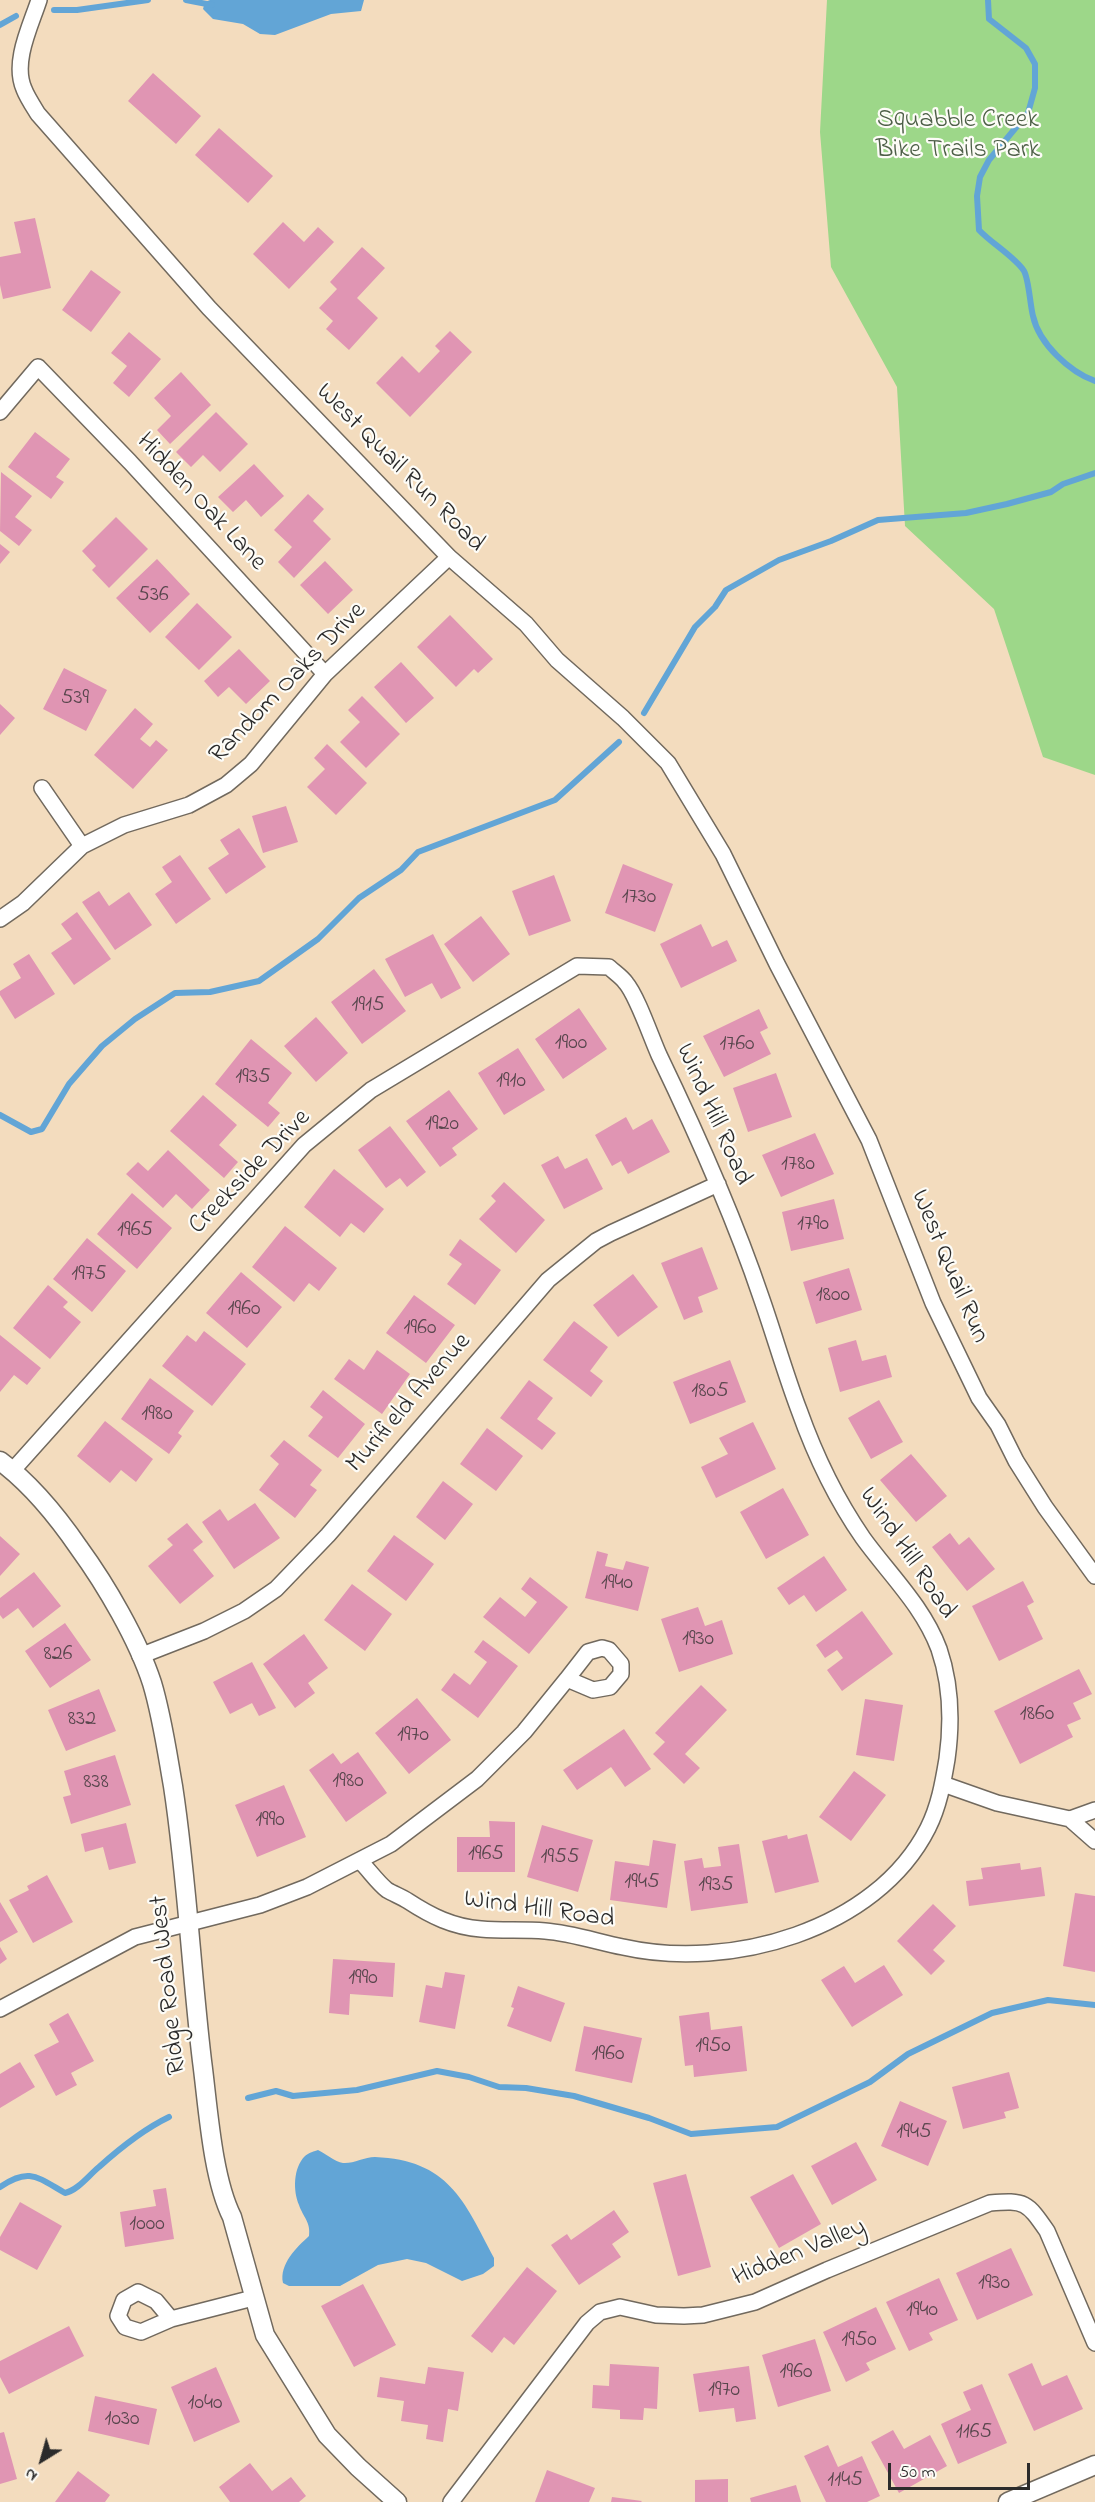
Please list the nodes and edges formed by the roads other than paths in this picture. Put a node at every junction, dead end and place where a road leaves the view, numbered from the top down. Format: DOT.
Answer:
graph roads {
  1 [pos="39,0"];
  2 [pos="0,412"];
  3 [pos="449,557"];
  4 [pos="325,674"];
  5 [pos="42,788"];
  6 [pos="82,846"];
  7 [pos="0,919"];
  8 [pos="777,964"];
  9 [pos="609,967"];
  10 [pos="718,1184"];
  11 [pos="7,1466"];
  12 [pos="1095,1576"];
  13 [pos="140,1656"];
  14 [pos="567,1679"];
  15 [pos="943,1784"];
  16 [pos="1095,1810"];
  17 [pos="1070,1820"];
  18 [pos="1095,1841"];
  19 [pos="360,1861"];
  20 [pos="189,1924"];
  21 [pos="0,2009"];
  22 [pos="253,2298"];
  23 [pos="171,2319"];
  24 [pos="1095,2343"];
  25 [pos="1095,2465"];
  26 [pos="397,2502"];
  27 [pos="451,2502"];
  28 [pos="1008,2502"];
  1 -- 3 [label="street, West Quail Run Road"];
  2 -- 4 [label="street, Hidden Oak Lane"];
  3 -- 4 [label="street, Random Oaks Drive"];
  3 -- 8 [label="street, West Quail Run Road"];
  4 -- 6 [label="street, Random Oaks Drive"];
  5 -- 6 [label="street"];
  6 -- 7 [label="street, Random Oaks Drive"];
  8 -- 12 [label="street, West Quail Run"];
  9 -- 10 [label="street, Wind Hill Road"];
  9 -- 11 [label="street, Creekside Drive"];
  10 -- 13 [label="street, Murifield Avenue"];
  10 -- 15 [label="street, Wind Hill Road"];
  11 -- 13 [label="street, Ridge Road West"];
  13 -- 20 [label="street, Ridge Road West"];
  14 -- 19 [label="street"];
  15 -- 17 [label="street"];
  15 -- 19 [label="street, Wind Hill Road"];
  16 -- 17 [label="street"];
  17 -- 18 [label="street"];
  19 -- 20 [label="street"];
  20 -- 21 [label="street"];
  20 -- 22 [label="street, Ridge Road West"];
  22 -- 23 [label="street"];
  22 -- 26 [label="street, Ridge Road West"];
  24 -- 27 [label="street, Hidden Valley"];
  25 -- 28 [label="street"];
}
